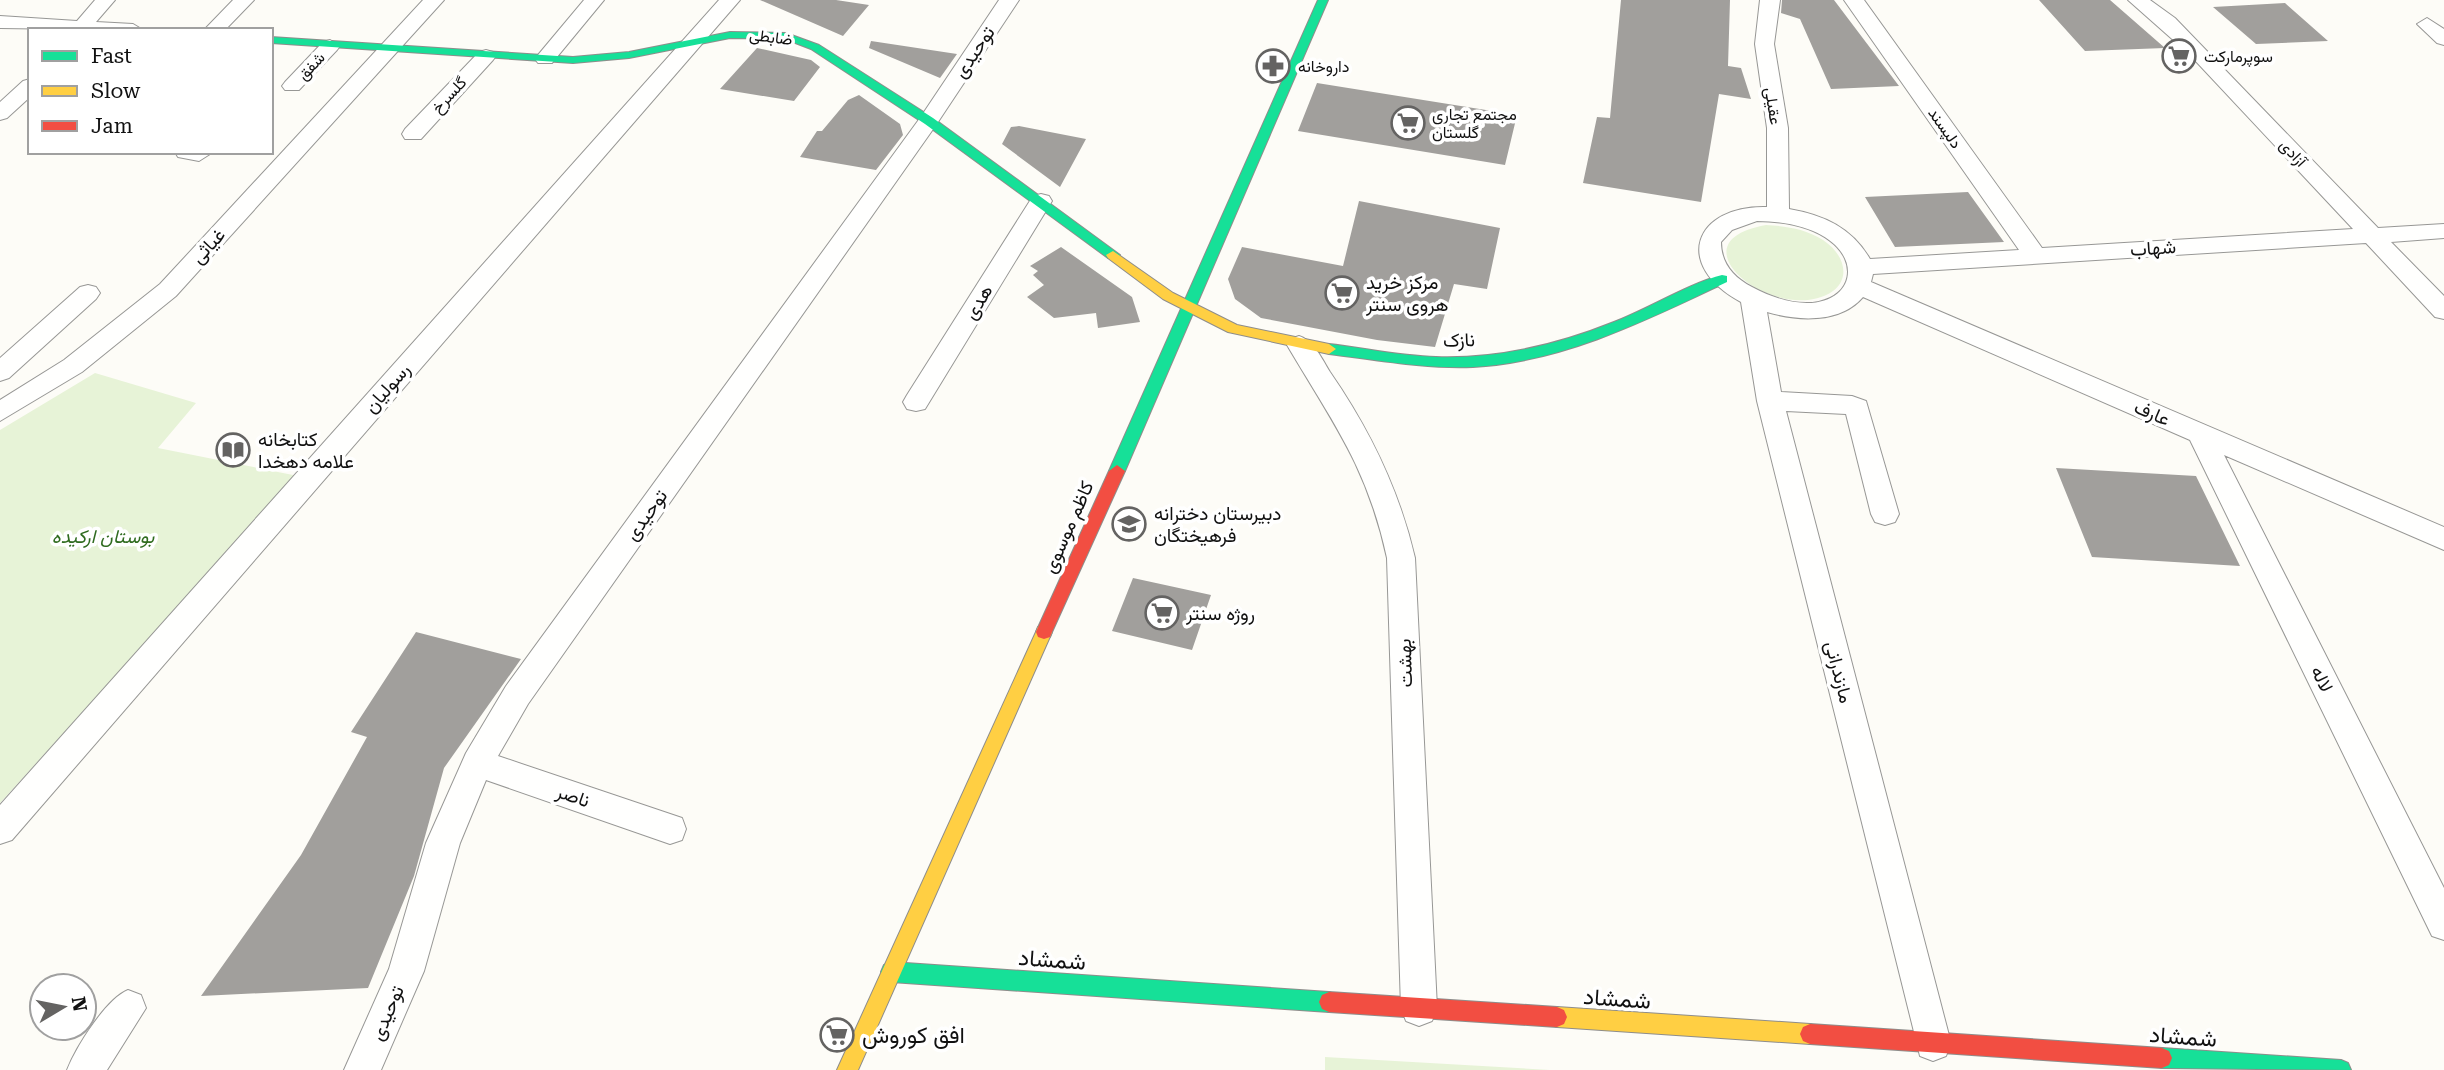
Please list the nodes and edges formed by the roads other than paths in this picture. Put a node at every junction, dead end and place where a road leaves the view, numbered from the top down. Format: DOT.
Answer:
graph roads {
  1 [pos="105,0"];
  2 [pos="244,0"];
  3 [pos="434,0"];
  4 [pos="594,0"];
  5 [pos="730,0"];
  6 [pos="1009,0"];
  7 [pos="1323,0"];
  8 [pos="1770,0"];
  9 [pos="1854,0"];
  10 [pos="2138,0"];
  11 [pos="0,22"];
  12 [pos="2427,24"];
  13 [pos="80,28"];
  14 [pos="216,28"];
  15 [pos="2444,39"];
  16 [pos="273,40"];
  17 [pos="691,41"];
  18 [pos="330,46"];
  19 [pos="390,50"];
  20 [pos="486,56"];
  21 [pos="545,60"];
  22 [pos="292,86"];
  23 [pos="28,87"];
  24 [pos="0,114"];
  25 [pos="929,121"];
  26 [pos="413,134"];
  27 [pos="1041,201"];
  28 [pos="1778,214"];
  29 [pos="2444,231"];
  30 [pos="2371,234"];
  31 [pos="2035,256"];
  32 [pos="1861,277"];
  33 [pos="1722,279"];
  34 [pos="88,293"];
  35 [pos="1753,301"];
  36 [pos="1190,309"];
  37 [pos="2444,311"];
  38 [pos="1299,345"];
  39 [pos="0,372"];
  40 [pos="1770,401"];
  41 [pos="916,402"];
  42 [pos="0,412"];
  43 [pos="2200,434"];
  44 [pos="1885,514"];
  45 [pos="2444,539"];
  46 [pos="477,763"];
  47 [pos="0,829"];
  48 [pos="670,829"];
  49 [pos="2444,924"];
  50 [pos="891,972"];
  51 [pos="128,1008"];
  52 [pos="1419,1008"];
  53 [pos="1933,1042"];
  54 [pos="2009,1059"];
  55 [pos="85,1070"];
  56 [pos="362,1070"];
  57 [pos="848,1070"];
  58 [pos="2340,1070"];
  1 -- 13 [label="street"];
  2 -- 14 [label="street"];
  3 -- 19 [label="street, غیاثی"];
  4 -- 21 [label="street"];
  5 -- 17 [label="street, رسولیان"];
  6 -- 25 [label="street, توحیدی"];
  7 -- 36 [label="street, کاظم موسوی"];
  8 -- 28 [label="street, عقیلی"];
  9 -- 31 [label="street, دلپسند"];
  10 -- 30 [label="street, آزادی"];
  11 -- 13 [label="street"];
  12 -- 15 [label="street"];
  16 -- 18 [label="street, ضابطی"];
  17 -- 21 [label="street, ضابطی"];
  17 -- 25 [label="street, ضابطی"];
  17 -- 47 [label="street, رسولیان"];
  18 -- 19 [label="street, ضابطی"];
  18 -- 22 [label="street, شفق"];
  19 -- 20 [label="street, ضابطی"];
  19 -- 42 [label="street, غیاثی"];
  20 -- 21 [label="street, ضابطی"];
  20 -- 26 [label="street, گلسرخ"];
  23 -- 24 [label="street"];
  25 -- 27 [label="street, ضابطی"];
  25 -- 46 [label="street, توحیدی"];
  27 -- 36 [label="street, ضابطی"];
  27 -- 41 [label="street, هدی"];
  28 -- 32 [label="street"];
  28 -- 33 [label="street"];
  29 -- 30 [label="street, شهاب"];
  30 -- 31 [label="street, شهاب"];
  30 -- 37 [label="street, آزادی"];
  31 -- 32 [label="street, شهاب"];
  32 -- 35 [label="street"];
  32 -- 43 [label="street, عارف"];
  33 -- 35 [label="street"];
  33 -- 38 [label="street, نازک"];
  34 -- 39 [label="street"];
  35 -- 40 [label="street, مازندرانی"];
  36 -- 38 [label="street, نازک"];
  36 -- 50 [label="street, کاظم موسوی"];
  38 -- 52 [label="street, بهشت"];
  40 -- 44 [label="street"];
  40 -- 53 [label="street, مازندرانی"];
  43 -- 45 [label="street, عارف"];
  43 -- 49 [label="street, لاله"];
  46 -- 48 [label="street, ناصر"];
  46 -- 56 [label="street, توحیدی"];
  50 -- 52 [label="street, شمشاد"];
  50 -- 57 [label="street, کاظم موسوی"];
  51 -- 55 [label="street"];
  52 -- 53 [label="street, شمشاد"];
  53 -- 54 [label="street, شمشاد"];
  54 -- 58 [label="street, شمشاد"];
}
